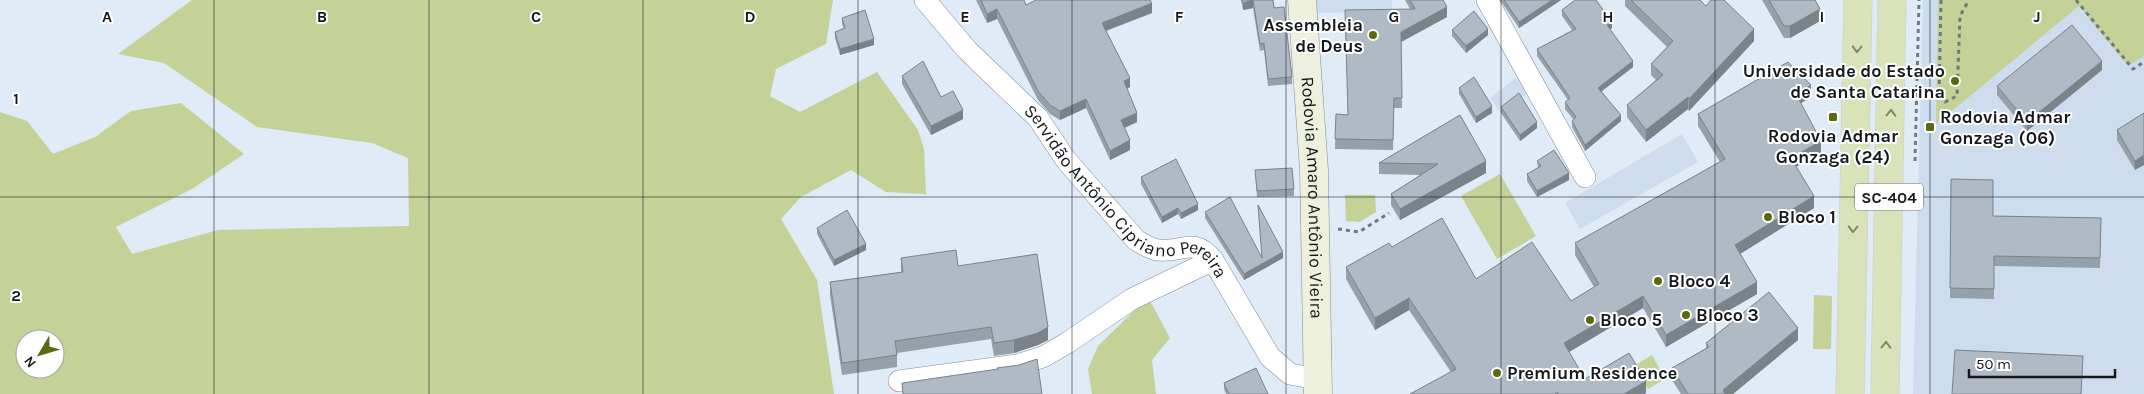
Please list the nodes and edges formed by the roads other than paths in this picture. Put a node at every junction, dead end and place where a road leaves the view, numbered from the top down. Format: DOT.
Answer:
graph roads {
  1 [pos="925,0"];
  2 [pos="1302,0"];
  3 [pos="1487,0"];
  4 [pos="1858,0"];
  5 [pos="1892,0"];
  6 [pos="1585,177"];
  7 [pos="1213,260"];
  8 [pos="899,381"];
  9 [pos="1317,387"];
  10 [pos="1850,394"];
  11 [pos="1886,394"];
  1 -- 7 [label="street, Servidão Antônio Cipriano Pereira"];
  2 -- 9 [label="main road, Rodovia Amaro Antônio Vieira"];
  3 -- 6 [label="street"];
  4 -- 10 [label="main road, SC-404, one-way"];
  11 -- 5 [label="main road, SC-404, one-way"];
  7 -- 8 [label="street"];
  7 -- 9 [label="street, Servidão Antônio Cipriano Pereira"];
}
